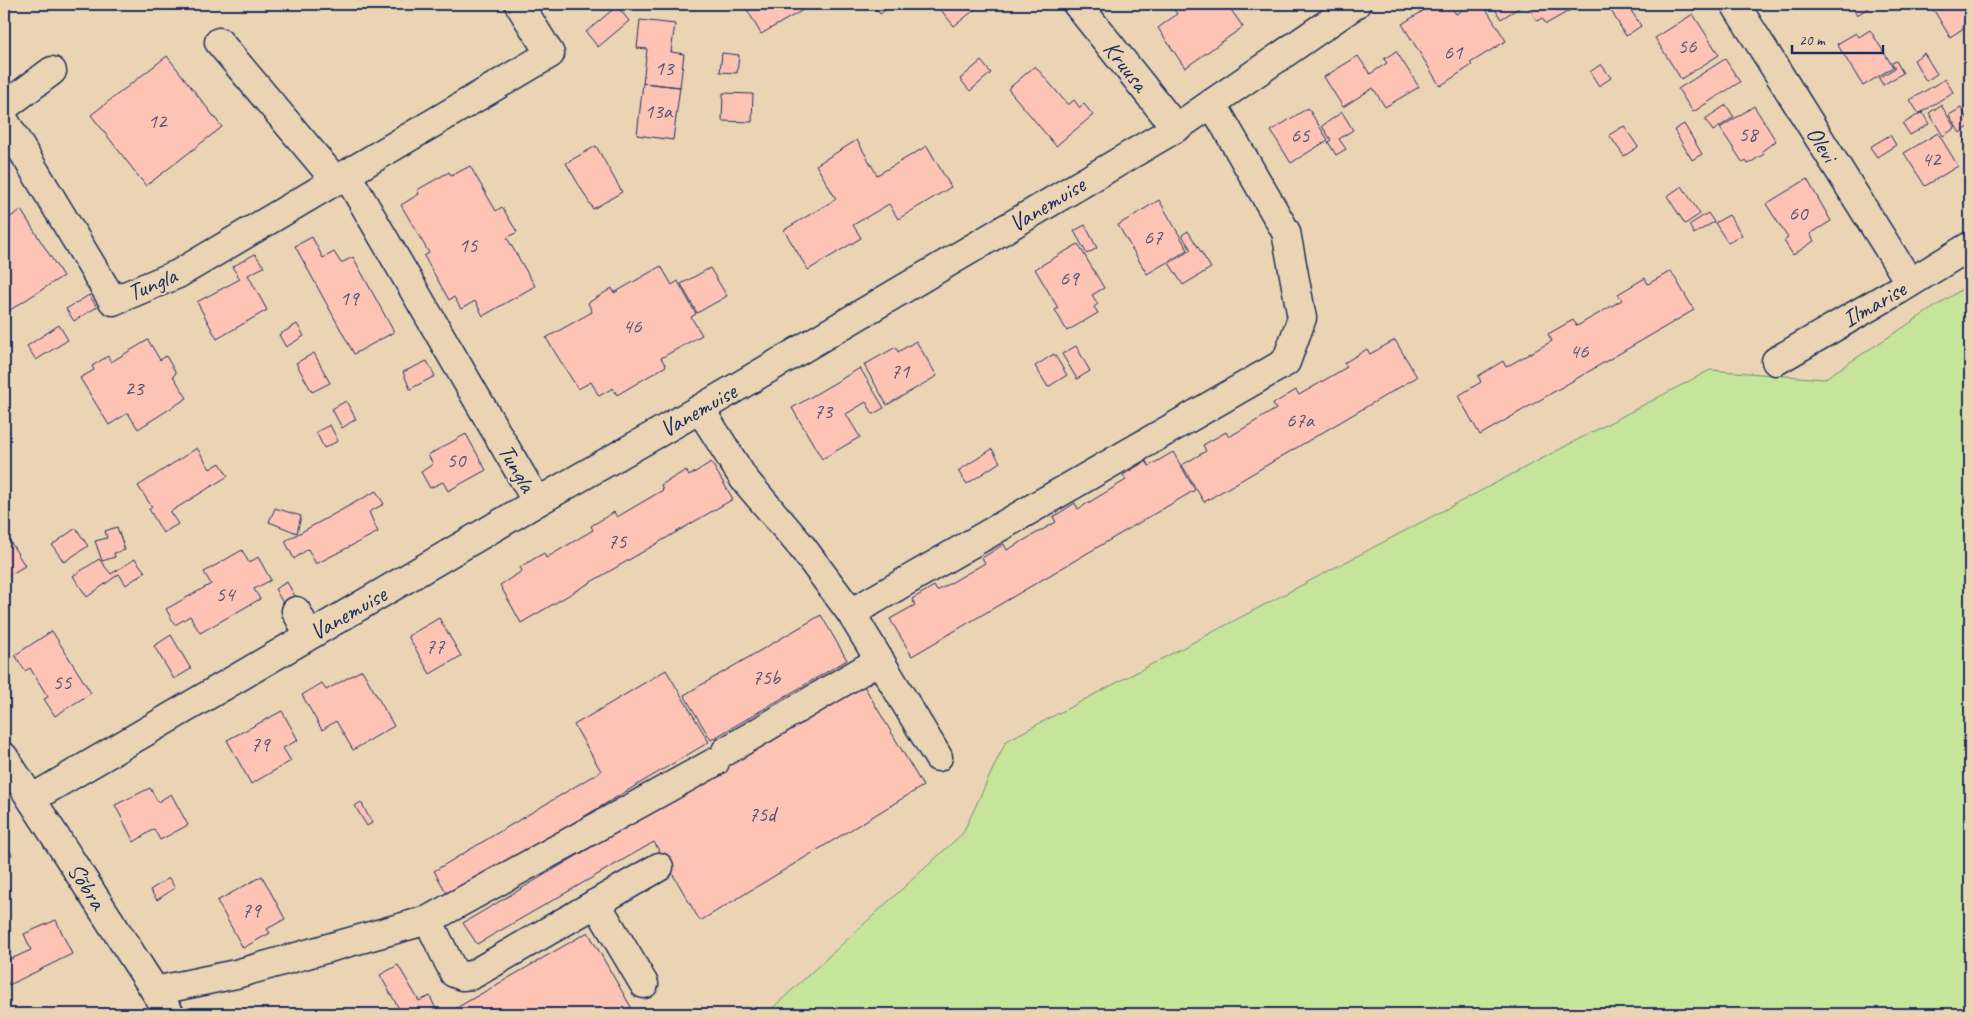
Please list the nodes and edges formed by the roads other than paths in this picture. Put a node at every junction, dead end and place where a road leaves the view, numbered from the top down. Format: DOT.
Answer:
graph roads {
  1 [pos="519,4"];
  2 [pos="1077,4"];
  3 [pos="1356,4"];
  4 [pos="1734,4"];
  5 [pos="219,42"];
  6 [pos="52,71"];
  7 [pos="1212,103"];
  8 [pos="4,107"];
  9 [pos="4,120"];
  10 [pos="1176,128"];
  11 [pos="341,178"];
  12 [pos="1970,246"];
  13 [pos="1910,283"];
  14 [pos="1776,361"];
  15 [pos="700,409"];
  16 [pos="537,502"];
  17 [pos="296,611"];
  18 [pos="851,613"];
  19 [pos="310,635"];
  20 [pos="880,660"];
  21 [pos="4,757"];
  22 [pos="938,757"];
  23 [pos="31,799"];
  24 [pos="658,867"];
  25 [pos="596,903"];
  26 [pos="428,920"];
  27 [pos="644,984"];
  28 [pos="155,991"];
  29 [pos="170,1014"];
  1 -- 11 [label="street, Tungla"];
  2 -- 10 [label="street, Kruusa"];
  3 -- 7 [label="street, Vanemuise"];
  4 -- 13 [label="street, Olevi"];
  5 -- 11 [label="street"];
  6 -- 8 [label="street"];
  7 -- 10 [label="street, Vanemuise"];
  7 -- 18 [label="street"];
  9 -- 11 [label="street, Tungla"];
  10 -- 15 [label="street, Vanemuise"];
  11 -- 16 [label="street, Tungla"];
  12 -- 13 [label="street, Ilmarise"];
  13 -- 14 [label="street, Ilmarise"];
  15 -- 16 [label="street, Vanemuise"];
  15 -- 18 [label="street"];
  16 -- 19 [label="street, Vanemuise"];
  17 -- 19 [label="street"];
  18 -- 20 [label="street"];
  19 -- 23 [label="street, Vanemuise"];
  20 -- 22 [label="street"];
  20 -- 26 [label="street"];
  21 -- 23 [label="street, Sõbra"];
  23 -- 28 [label="street, Sõbra"];
  24 -- 25 [label="street"];
  25 -- 26 [label="street"];
  25 -- 27 [label="street"];
  26 -- 28 [label="street"];
  28 -- 29 [label="street, Sõbra"];
}
